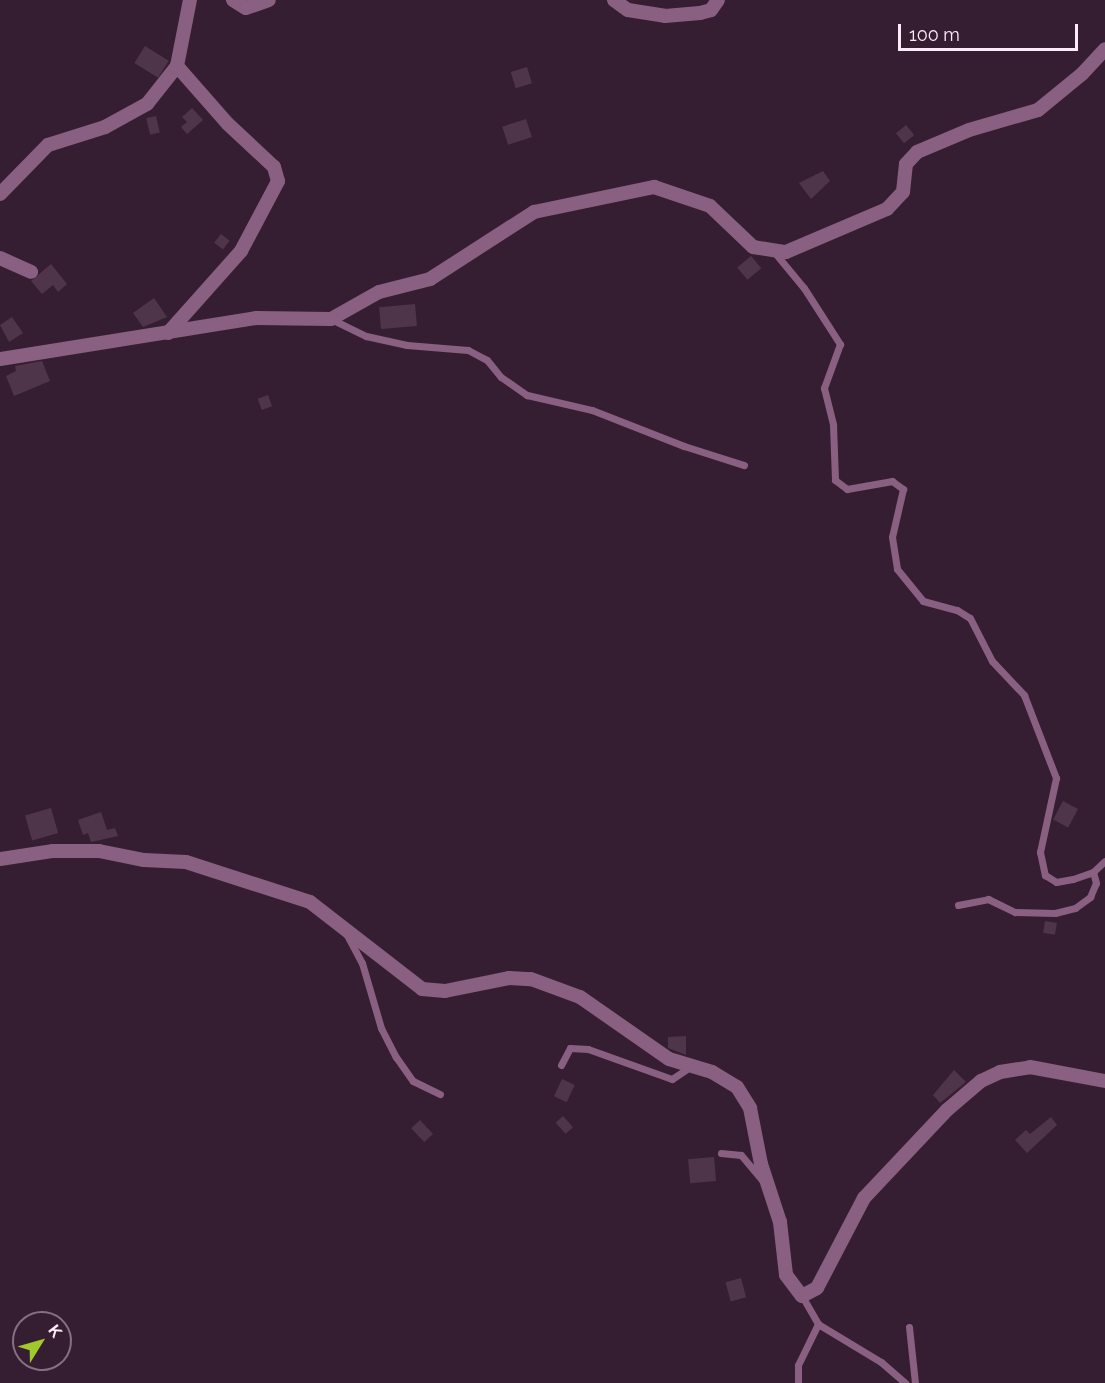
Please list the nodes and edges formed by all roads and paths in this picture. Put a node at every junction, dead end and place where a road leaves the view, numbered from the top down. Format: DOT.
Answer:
graph roads {
  1 [pos="190,0"];
  2 [pos="233,0"];
  3 [pos="269,0"];
  4 [pos="614,0"];
  5 [pos="718,0"];
  6 [pos="1105,48"];
  7 [pos="177,66"];
  8 [pos="0,194"];
  9 [pos="775,253"];
  10 [pos="0,258"];
  11 [pos="31,272"];
  12 [pos="331,319"];
  13 [pos="168,333"];
  14 [pos="0,359"];
  15 [pos="744,465"];
  16 [pos="0,859"];
  17 [pos="1105,861"];
  18 [pos="1093,872"];
  19 [pos="958,905"];
  20 [pos="345,930"];
  21 [pos="561,1065"];
  22 [pos="691,1066"];
  23 [pos="1105,1081"];
  24 [pos="440,1094"];
  25 [pos="722,1153"];
  26 [pos="770,1188"];
  27 [pos="802,1296"];
  28 [pos="818,1324"];
  29 [pos="909,1327"];
  30 [pos="798,1383"];
  31 [pos="905,1383"];
  32 [pos="915,1383"];
  1 -- 7 [label="street"];
  2 -- 3 [label="street"];
  4 -- 5 [label="street"];
  6 -- 9 [label="street"];
  7 -- 8 [label="street"];
  7 -- 13 [label="street"];
  9 -- 12 [label="street"];
  9 -- 18 [label="lane"];
  10 -- 11 [label="street"];
  12 -- 13 [label="street"];
  12 -- 15 [label="lane"];
  13 -- 14 [label="street"];
  16 -- 20 [label="street"];
  17 -- 18 [label="lane"];
  18 -- 19 [label="lane"];
  20 -- 22 [label="street"];
  20 -- 24 [label="lane"];
  21 -- 22 [label="lane"];
  22 -- 26 [label="street"];
  23 -- 27 [label="street"];
  25 -- 26 [label="lane"];
  26 -- 27 [label="street"];
  27 -- 28 [label="lane"];
  28 -- 30 [label="lane"];
  28 -- 31 [label="lane"];
  29 -- 32 [label="lane"];
}
